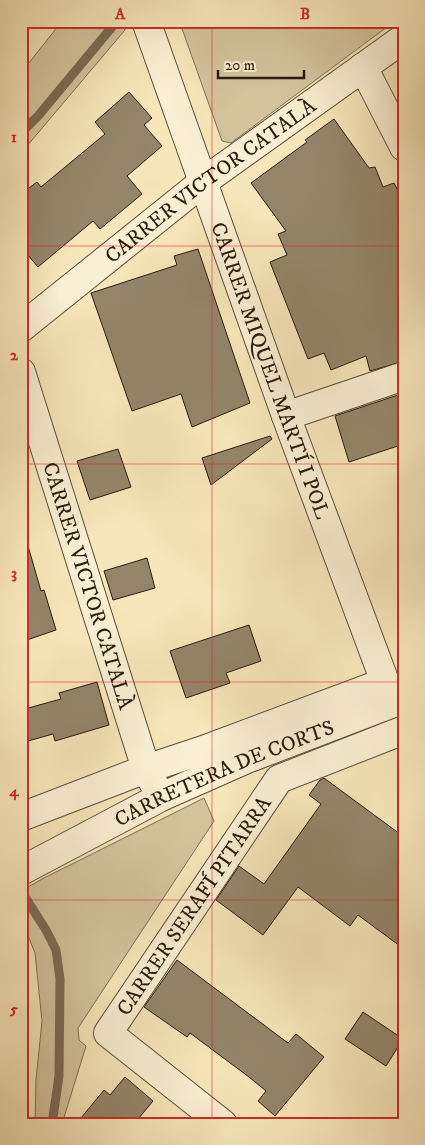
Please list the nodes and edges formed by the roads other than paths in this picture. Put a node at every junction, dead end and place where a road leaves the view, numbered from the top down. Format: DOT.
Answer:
graph roads {
  1 [pos="153,27"];
  2 [pos="404,38"];
  3 [pos="363,67"];
  4 [pos="404,147"];
  5 [pos="203,182"];
  6 [pos="21,328"];
  7 [pos="21,372"];
  8 [pos="404,376"];
  9 [pos="286,416"];
  10 [pos="394,695"];
  11 [pos="404,730"];
  12 [pos="146,769"];
  13 [pos="161,797"];
  14 [pos="21,817"];
  15 [pos="21,871"];
  16 [pos="223,1124"];
  1 -- 5 [label="street, CARRER MIQUEL MARTÍ I POL"];
  2 -- 3 [label="street, CARRER VICTOR CATALÀ"];
  3 -- 4 [label="street"];
  3 -- 5 [label="street, CARRER VICTOR CATALÀ"];
  5 -- 6 [label="street, CARRER VICTOR CATALÀ"];
  5 -- 9 [label="street, CARRER MIQUEL MARTÍ I POL"];
  7 -- 12 [label="street, CARRER VICTOR CATALÀ"];
  8 -- 9 [label="street"];
  9 -- 10 [label="street, CARRER MIQUEL MARTÍ I POL"];
  10 -- 12 [label="street, CARRETERA DE CORTS"];
  10 -- 13 [label="street, CARRETERA DE CORTS"];
  11 -- 16 [label="street, CARRER SERAFÍ PITARRA"];
  12 -- 13 [label="street, CARRER VICTOR CATALÀ"];
  12 -- 14 [label="street, CARRETERA DE CORTS"];
  13 -- 15 [label="street, CARRETERA DE CORTS"];
}
